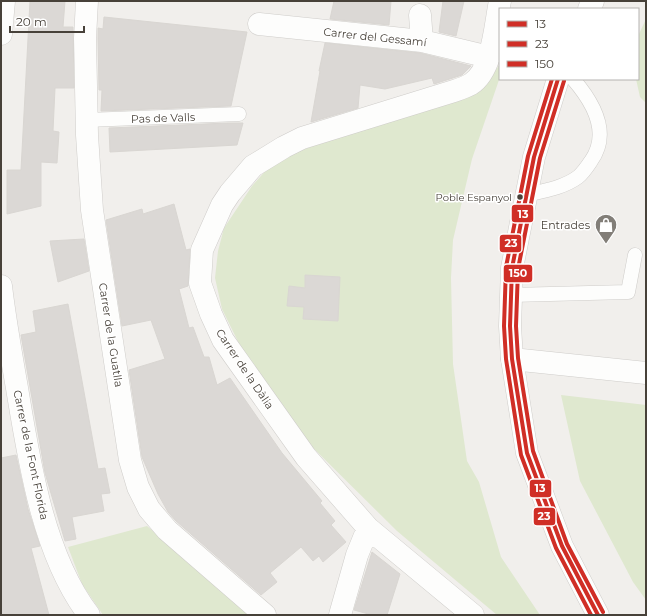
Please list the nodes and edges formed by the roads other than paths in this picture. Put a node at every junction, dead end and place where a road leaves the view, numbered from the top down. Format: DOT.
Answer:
graph roads {
  1 [pos="4,1"];
  2 [pos="87,1"];
  3 [pos="500,1"];
  4 [pos="420,15"];
  5 [pos="259,24"];
  6 [pos="1,34"];
  7 [pos="422,41"];
  8 [pos="489,57"];
  9 [pos="558,80"];
  10 [pos="574,80"];
  11 [pos="239,114"];
  12 [pos="87,120"];
  13 [pos="526,195"];
  14 [pos="635,255"];
  15 [pos="1,286"];
  16 [pos="511,295"];
  17 [pos="512,359"];
  18 [pos="646,373"];
  19 [pos="368,528"];
  20 [pos="89,615"];
  21 [pos="265,615"];
  22 [pos="340,615"];
  23 [pos="473,615"];
  24 [pos="598,615"];
  1 -- 6 [label="street"];
  2 -- 12 [label="street, Carrer de la Guatlla"];
  3 -- 8 [label="street, Carrer de la Dàlia"];
  4 -- 7 [label="street"];
  5 -- 7 [label="street, Carrer del Gessamí"];
  7 -- 8 [label="street, Carrer del Gessamí"];
  8 -- 19 [label="street, Carrer de la Dàlia"];
  9 -- 13 [label="street"];
  10 -- 13 [label="lane"];
  11 -- 12 [label="lane, Pas de Valls"];
  12 -- 21 [label="street, Carrer de la Guatlla"];
  13 -- 16 [label="street"];
  14 -- 16 [label="lane"];
  15 -- 20 [label="street, Carrer de la Font Florida"];
  16 -- 17 [label="street"];
  17 -- 18 [label="street"];
  17 -- 24 [label="street"];
  19 -- 22 [label="street"];
  19 -- 23 [label="street, Carrer de la Dàlia"];
}
